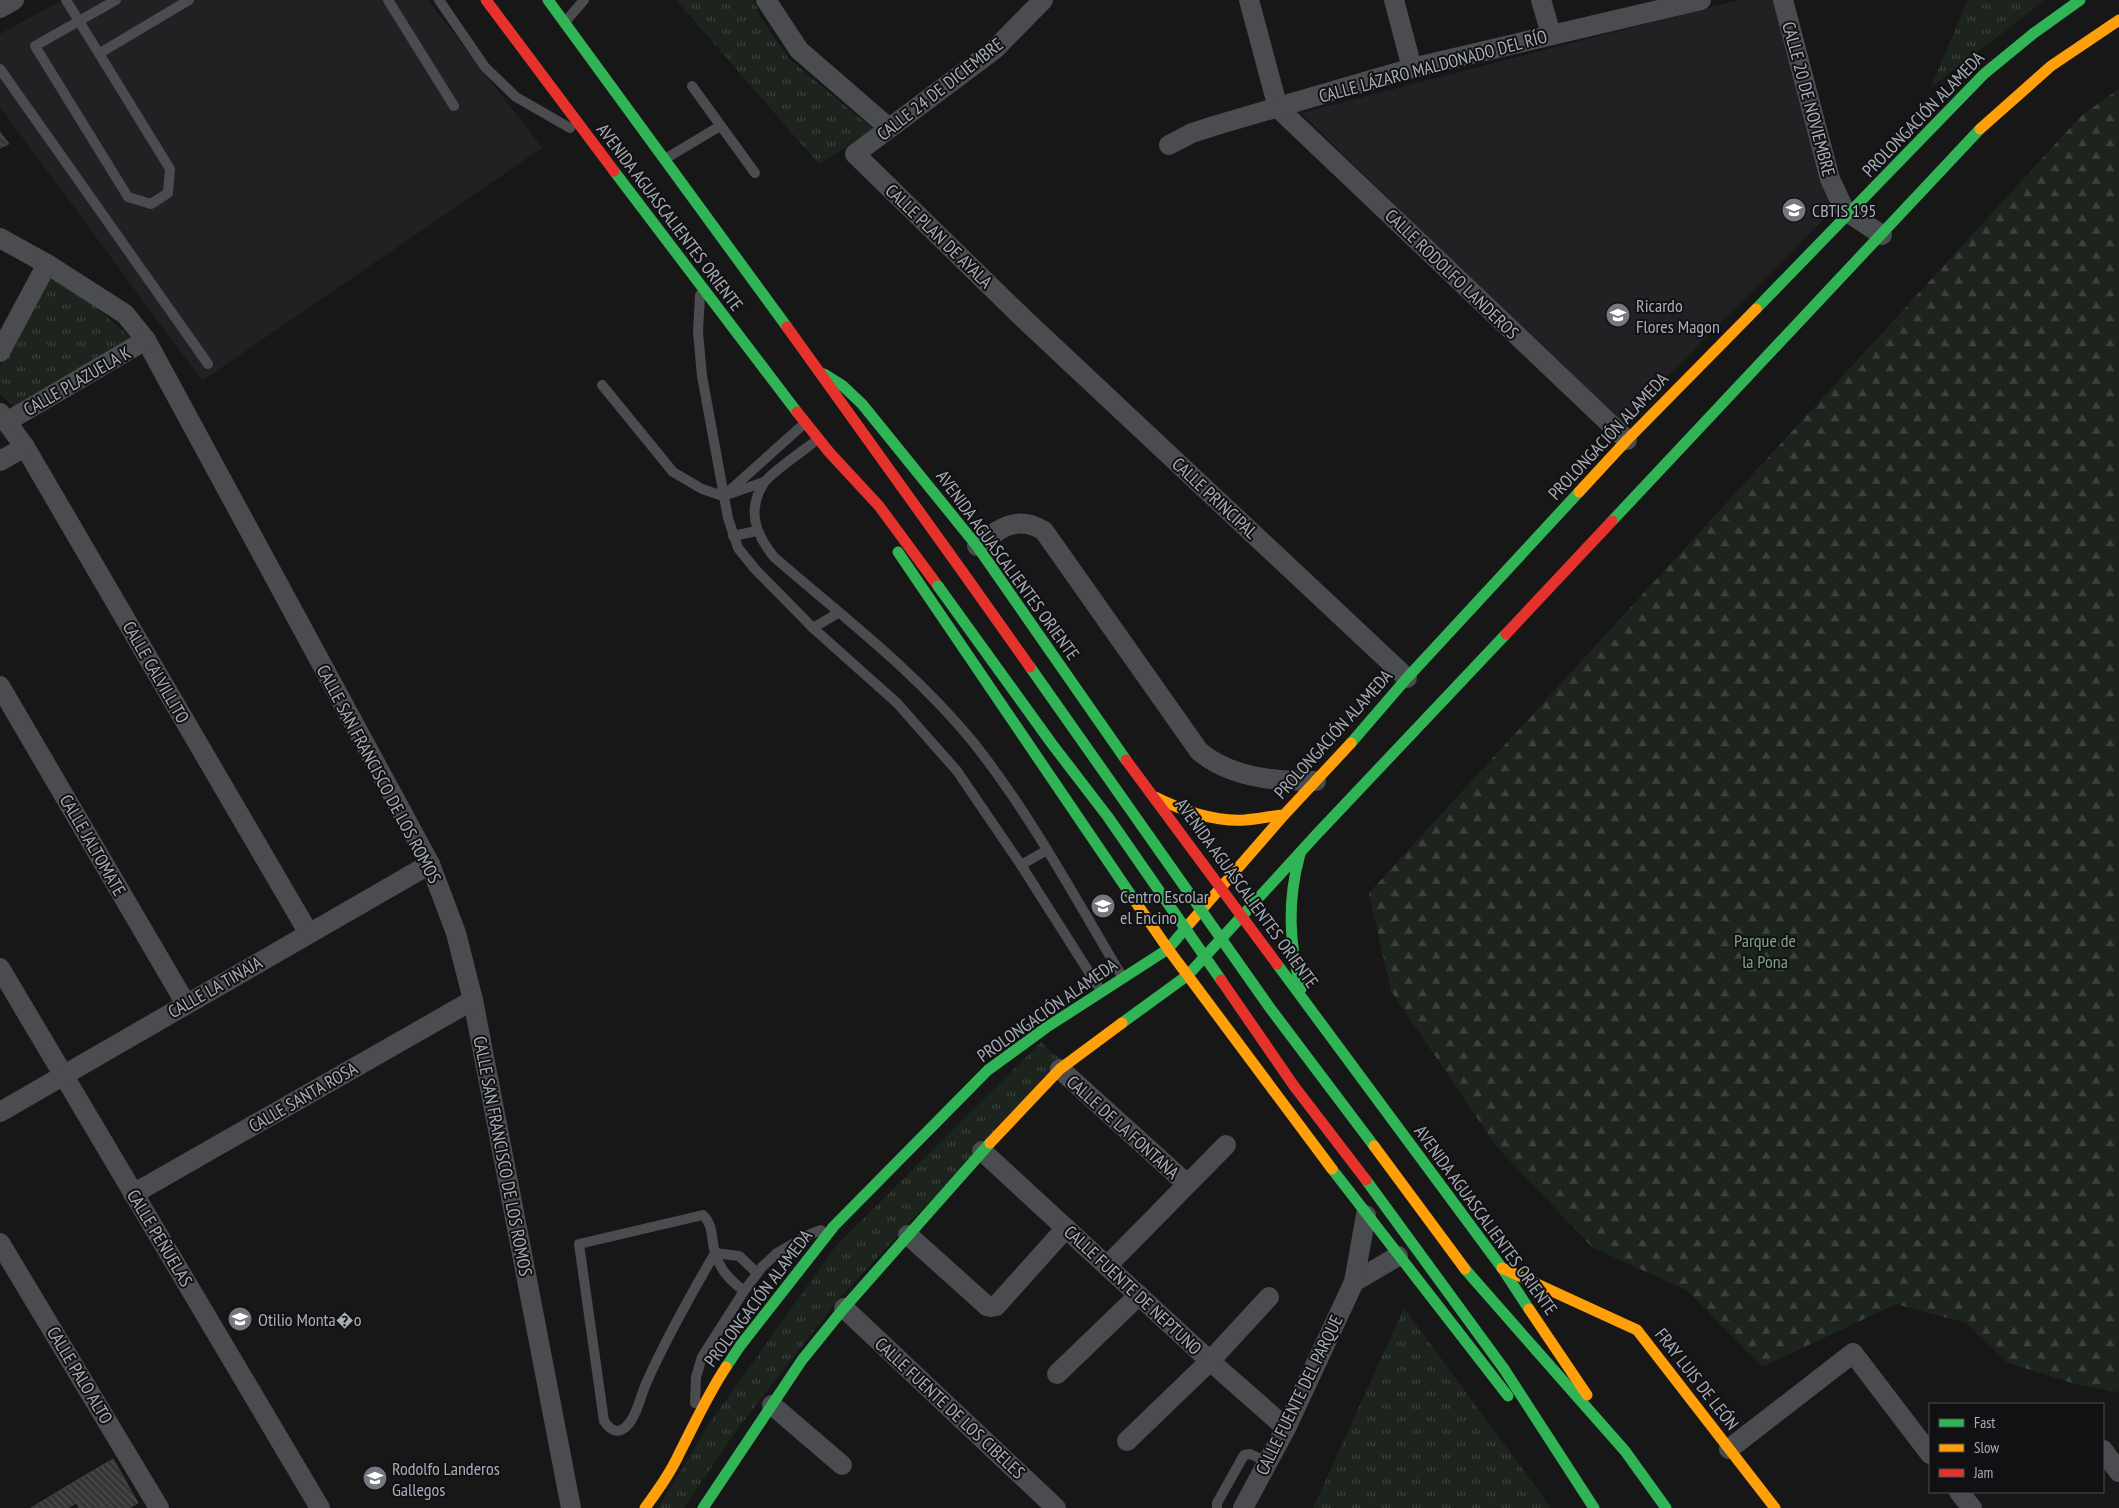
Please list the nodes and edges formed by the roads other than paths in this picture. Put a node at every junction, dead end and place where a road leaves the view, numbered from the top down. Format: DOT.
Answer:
graph roads {
  1 [pos="14,0"];
  2 [pos="66,0"];
  3 [pos="116,0"];
  4 [pos="189,0"];
  5 [pos="388,0"];
  6 [pos="439,0"];
  7 [pos="486,0"];
  8 [pos="548,0"];
  9 [pos="584,0"];
  10 [pos="766,0"];
  11 [pos="1043,0"];
  12 [pos="1249,0"];
  13 [pos="1394,0"];
  14 [pos="1541,0"];
  15 [pos="1701,0"];
  16 [pos="1783,0"];
  17 [pos="2080,0"];
  18 [pos="0,8"];
  19 [pos="2119,20"];
  20 [pos="80,21"];
  21 [pos="564,22"];
  22 [pos="1551,34"];
  23 [pos="100,53"];
  24 [pos="1412,68"];
  25 [pos="0,69"];
  26 [pos="692,86"];
  27 [pos="454,106"];
  28 [pos="1278,108"];
  29 [pos="720,126"];
  30 [pos="889,128"];
  31 [pos="592,142"];
  32 [pos="1169,145"];
  33 [pos="855,154"];
  34 [pos="664,159"];
  35 [pos="755,173"];
  36 [pos="1850,214"];
  37 [pos="1882,235"];
  38 [pos="0,238"];
  39 [pos="47,264"];
  40 [pos="700,286"];
  41 [pos="1023,318"];
  42 [pos="146,340"];
  43 [pos="0,352"];
  44 [pos="208,364"];
  45 [pos="820,372"];
  46 [pos="602,385"];
  47 [pos="4,417"];
  48 [pos="805,423"];
  49 [pos="818,439"];
  50 [pos="1627,440"];
  51 [pos="25,447"];
  52 [pos="829,452"];
  53 [pos="0,461"];
  54 [pos="764,482"];
  55 [pos="723,496"];
  56 [pos="757,531"];
  57 [pos="733,536"];
  58 [pos="977,546"];
  59 [pos="838,613"];
  60 [pos="813,628"];
  61 [pos="1407,678"];
  62 [pos="0,686"];
  63 [pos="1316,781"];
  64 [pos="1154,797"];
  65 [pos="1284,814"];
  66 [pos="1047,850"];
  67 [pos="1300,852"];
  68 [pos="430,864"];
  69 [pos="1021,864"];
  70 [pos="1219,884"];
  71 [pos="1243,916"];
  72 [pos="1157,917"];
  73 [pos="308,932"];
  74 [pos="1168,949"];
  75 [pos="0,968"];
  76 [pos="1188,975"];
  77 [pos="1123,978"];
  78 [pos="1293,985"];
  79 [pos="1101,992"];
  80 [pos="473,1000"];
  81 [pos="1304,1000"];
  82 [pos="186,1004"];
  83 [pos="1231,1034"];
  84 [pos="1060,1069"];
  85 [pos="64,1075"];
  86 [pos="0,1112"];
  87 [pos="1226,1145"];
  88 [pos="982,1150"];
  89 [pos="1187,1184"];
  90 [pos="134,1194"];
  91 [pos="1366,1215"];
  92 [pos="834,1226"];
  93 [pos="1066,1228"];
  94 [pos="908,1235"];
  95 [pos="0,1243"];
  96 [pos="715,1253"];
  97 [pos="1398,1256"];
  98 [pos="1107,1266"];
  99 [pos="1502,1268"];
  100 [pos="758,1273"];
  101 [pos="1354,1282"];
  102 [pos="744,1291"];
  103 [pos="1139,1295"];
  104 [pos="1269,1296"];
  105 [pos="844,1308"];
  106 [pos="1210,1361"];
  107 [pos="1057,1374"];
  108 [pos="772,1404"];
  109 [pos="694,1421"];
  110 [pos="1286,1428"];
  111 [pos="1127,1441"];
  112 [pos="1729,1449"];
  113 [pos="1625,1451"];
  114 [pos="2104,1451"];
  115 [pos="1929,1453"];
  116 [pos="1268,1462"];
  117 [pos="842,1466"];
  118 [pos="2119,1472"];
  119 [pos="1575,1480"];
  120 [pos="1960,1493"];
  121 [pos="160,1508"];
  122 [pos="320,1508"];
  123 [pos="571,1508"];
  124 [pos="645,1508"];
  125 [pos="703,1508"];
  126 [pos="1056,1508"];
  127 [pos="1217,1508"];
  128 [pos="1244,1508"];
  129 [pos="1594,1508"];
  130 [pos="1666,1508"];
  131 [pos="1775,1508"];
  132 [pos="1972,1508"];
  1 -- 18 [label="street"];
  2 -- 20 [label="lane"];
  3 -- 20 [label="lane"];
  4 -- 23 [label="lane"];
  5 -- 27 [label="lane"];
  6 -- 31 [label="lane"];
  7 -- 31 [label="main road, AVENIDA AGUASCALIENTES ORIENTE"];
  8 -- 21 [label="main road, AVENIDA AGUASCALIENTES ORIENTE"];
  9 -- 21 [label="lane"];
  10 -- 30 [label="street"];
  11 -- 30 [label="street, CALLE 24 DE DICIEMBRE"];
  12 -- 28 [label="street"];
  13 -- 24 [label="street"];
  14 -- 22 [label="street"];
  15 -- 22 [label="street, CALLE LÁZARO MALDONADO DEL RÍO"];
  16 -- 36 [label="street, CALLE 20 DE NOVIEMBRE"];
  17 -- 36 [label="main road, PROLONGACIÓN ALAMEDA"];
  19 -- 37 [label="main road"];
  20 -- 23 [label="lane"];
  20 -- 23 [label="lane"];
  21 -- 34 [label="main road, AVENIDA AGUASCALIENTES ORIENTE"];
  22 -- 24 [label="street, CALLE LÁZARO MALDONADO DEL RÍO"];
  24 -- 28 [label="street, CALLE LÁZARO MALDONADO DEL RÍO"];
  25 -- 44 [label="lane"];
  26 -- 29 [label="lane"];
  28 -- 32 [label="street, CALLE LÁZARO MALDONADO DEL RÍO"];
  28 -- 50 [label="street, CALLE RODOLFO LANDEROS"];
  29 -- 34 [label="lane"];
  29 -- 35 [label="lane"];
  30 -- 33 [label="street, CALLE 24 DE DICIEMBRE"];
  31 -- 40 [label="main road, AVENIDA AGUASCALIENTES ORIENTE"];
  33 -- 41 [label="street, CALLE PLAN DE AYALA"];
  34 -- 45 [label="main road, AVENIDA AGUASCALIENTES ORIENTE"];
  36 -- 37 [label="street, CALLE 20 DE NOVIEMBRE"];
  36 -- 50 [label="main road, PROLONGACIÓN ALAMEDA"];
  37 -- 67 [label="main road"];
  38 -- 39 [label="street, CALLE SAN FRANCISCO DE LOS ROMOS"];
  39 -- 42 [label="street, CALLE SAN FRANCISCO DE LOS ROMOS"];
  39 -- 43 [label="street"];
  40 -- 48 [label="main road, AVENIDA AGUASCALIENTES ORIENTE"];
  40 -- 55 [label="lane"];
  41 -- 61 [label="street, CALLE PRINCIPAL"];
  42 -- 47 [label="street, CALLE PLAZUELA K"];
  42 -- 68 [label="street, CALLE SAN FRANCISCO DE LOS ROMOS"];
  45 -- 58 [label="main road, AVENIDA AGUASCALIENTES ORIENTE"];
  45 -- 113 [label="main road, AVENIDA AGUASCALIENTES ORIENTE, bridge"];
  46 -- 55 [label="lane"];
  47 -- 51 [label="street, CALLE CALVILLITO"];
  48 -- 49 [label="main road, AVENIDA AGUASCALIENTES ORIENTE"];
  48 -- 55 [label="lane"];
  49 -- 52 [label="main road, AVENIDA AGUASCALIENTES ORIENTE"];
  49 -- 54 [label="lane"];
  50 -- 61 [label="main road, PROLONGACIÓN ALAMEDA"];
  51 -- 53 [label="street"];
  51 -- 73 [label="street, CALLE CALVILLITO"];
  52 -- 72 [label="main road, AVENIDA AGUASCALIENTES ORIENTE"];
  52 -- 119 [label="main road, AVENIDA AGUASCALIENTES ORIENTE, bridge"];
  54 -- 55 [label="lane"];
  54 -- 56 [label="lane"];
  55 -- 57 [label="lane"];
  56 -- 57 [label="lane"];
  56 -- 59 [label="lane"];
  57 -- 60 [label="lane"];
  58 -- 63 [label="street"];
  58 -- 64 [label="main road, AVENIDA AGUASCALIENTES ORIENTE"];
  59 -- 60 [label="lane"];
  59 -- 66 [label="lane"];
  60 -- 69 [label="lane"];
  61 -- 63 [label="main road, PROLONGACIÓN ALAMEDA"];
  62 -- 82 [label="street, CALLE JALTOMATE"];
  63 -- 65 [label="main road, PROLONGACIÓN ALAMEDA"];
  64 -- 65 [label="main road"];
  64 -- 70 [label="main road, AVENIDA AGUASCALIENTES ORIENTE"];
  65 -- 70 [label="main road, PROLONGACIÓN ALAMEDA"];
  66 -- 69 [label="lane"];
  66 -- 77 [label="lane"];
  67 -- 71 [label="main road"];
  67 -- 81 [label="main road"];
  68 -- 73 [label="street, CALLE LA TINAJA"];
  68 -- 80 [label="street, CALLE SAN FRANCISCO DE LOS ROMOS"];
  69 -- 79 [label="lane"];
  70 -- 71 [label="main road, AVENIDA AGUASCALIENTES ORIENTE"];
  70 -- 72 [label="main road"];
  70 -- 74 [label="main road, PROLONGACIÓN ALAMEDA"];
  71 -- 76 [label="main road"];
  71 -- 78 [label="main road, AVENIDA AGUASCALIENTES ORIENTE"];
  72 -- 74 [label="main road, AVENIDA AGUASCALIENTES ORIENTE"];
  73 -- 82 [label="street, CALLE LA TINAJA"];
  74 -- 76 [label="main road, AVENIDA AGUASCALIENTES ORIENTE"];
  74 -- 77 [label="main road, PROLONGACIÓN ALAMEDA"];
  75 -- 85 [label="street, CALLE PEÑUELAS"];
  76 -- 83 [label="main road, AVENIDA AGUASCALIENTES ORIENTE"];
  76 -- 84 [label="main road"];
  77 -- 79 [label="main road, PROLONGACIÓN ALAMEDA"];
  78 -- 81 [label="main road, AVENIDA AGUASCALIENTES ORIENTE"];
  78 -- 83 [label="main road"];
  79 -- 92 [label="main road, PROLONGACIÓN ALAMEDA"];
  80 -- 90 [label="street, CALLE SANTA ROSA"];
  80 -- 123 [label="street, CALLE SAN FRANCISCO DE LOS ROMOS"];
  81 -- 99 [label="main road, AVENIDA AGUASCALIENTES ORIENTE"];
  82 -- 85 [label="street, CALLE LA TINAJA"];
  83 -- 91 [label="main road, AVENIDA AGUASCALIENTES ORIENTE"];
  84 -- 88 [label="main road"];
  84 -- 89 [label="street, CALLE DE LA FONTANA"];
  85 -- 86 [label="street, CALLE LA TINAJA"];
  85 -- 90 [label="street, CALLE PEÑUELAS"];
  87 -- 89 [label="street"];
  88 -- 93 [label="street, CALLE FUENTE DE NEPTUNO"];
  88 -- 94 [label="main road"];
  89 -- 98 [label="street"];
  90 -- 122 [label="street, CALLE PEÑUELAS"];
  91 -- 97 [label="main road, AVENIDA AGUASCALIENTES ORIENTE"];
  91 -- 101 [label="street, CALLE FUENTE DEL PARQUE"];
  92 -- 100 [label="lane"];
  92 -- 109 [label="main road, PROLONGACIÓN ALAMEDA"];
  93 -- 94 [label="street"];
  93 -- 98 [label="street, CALLE FUENTE DE NEPTUNO"];
  94 -- 105 [label="main road"];
  95 -- 121 [label="street, CALLE PALO ALTO"];
  96 -- 96 [label="lane"];
  96 -- 100 [label="lane"];
  96 -- 102 [label="lane"];
  97 -- 101 [label="street"];
  97 -- 119 [label="main road, AVENIDA AGUASCALIENTES ORIENTE"];
  98 -- 103 [label="street, CALLE FUENTE DE NEPTUNO"];
  99 -- 112 [label="main road, FRAY LUIS DE LEÓN"];
  99 -- 113 [label="main road, AVENIDA AGUASCALIENTES ORIENTE"];
  100 -- 102 [label="lane"];
  101 -- 110 [label="street, CALLE FUENTE DEL PARQUE"];
  102 -- 109 [label="lane"];
  103 -- 106 [label="street, CALLE FUENTE DE NEPTUNO"];
  103 -- 107 [label="street"];
  104 -- 106 [label="street"];
  105 -- 108 [label="main road"];
  105 -- 126 [label="street, CALLE FUENTE DE LOS CIBELES"];
  106 -- 110 [label="street, CALLE FUENTE DE NEPTUNO"];
  106 -- 111 [label="street"];
  108 -- 117 [label="street"];
  108 -- 125 [label="main road"];
  109 -- 124 [label="main road, PROLONGACIÓN ALAMEDA"];
  110 -- 116 [label="street, CALLE FUENTE DEL PARQUE"];
  112 -- 115 [label="street"];
  112 -- 131 [label="main road"];
  113 -- 130 [label="main road, AVENIDA AGUASCALIENTES ORIENTE"];
  114 -- 118 [label="street"];
  116 -- 127 [label="lane"];
  116 -- 128 [label="street, CALLE FUENTE DEL PARQUE"];
  119 -- 129 [label="main road, AVENIDA AGUASCALIENTES ORIENTE"];
  120 -- 132 [label="street"];
}
